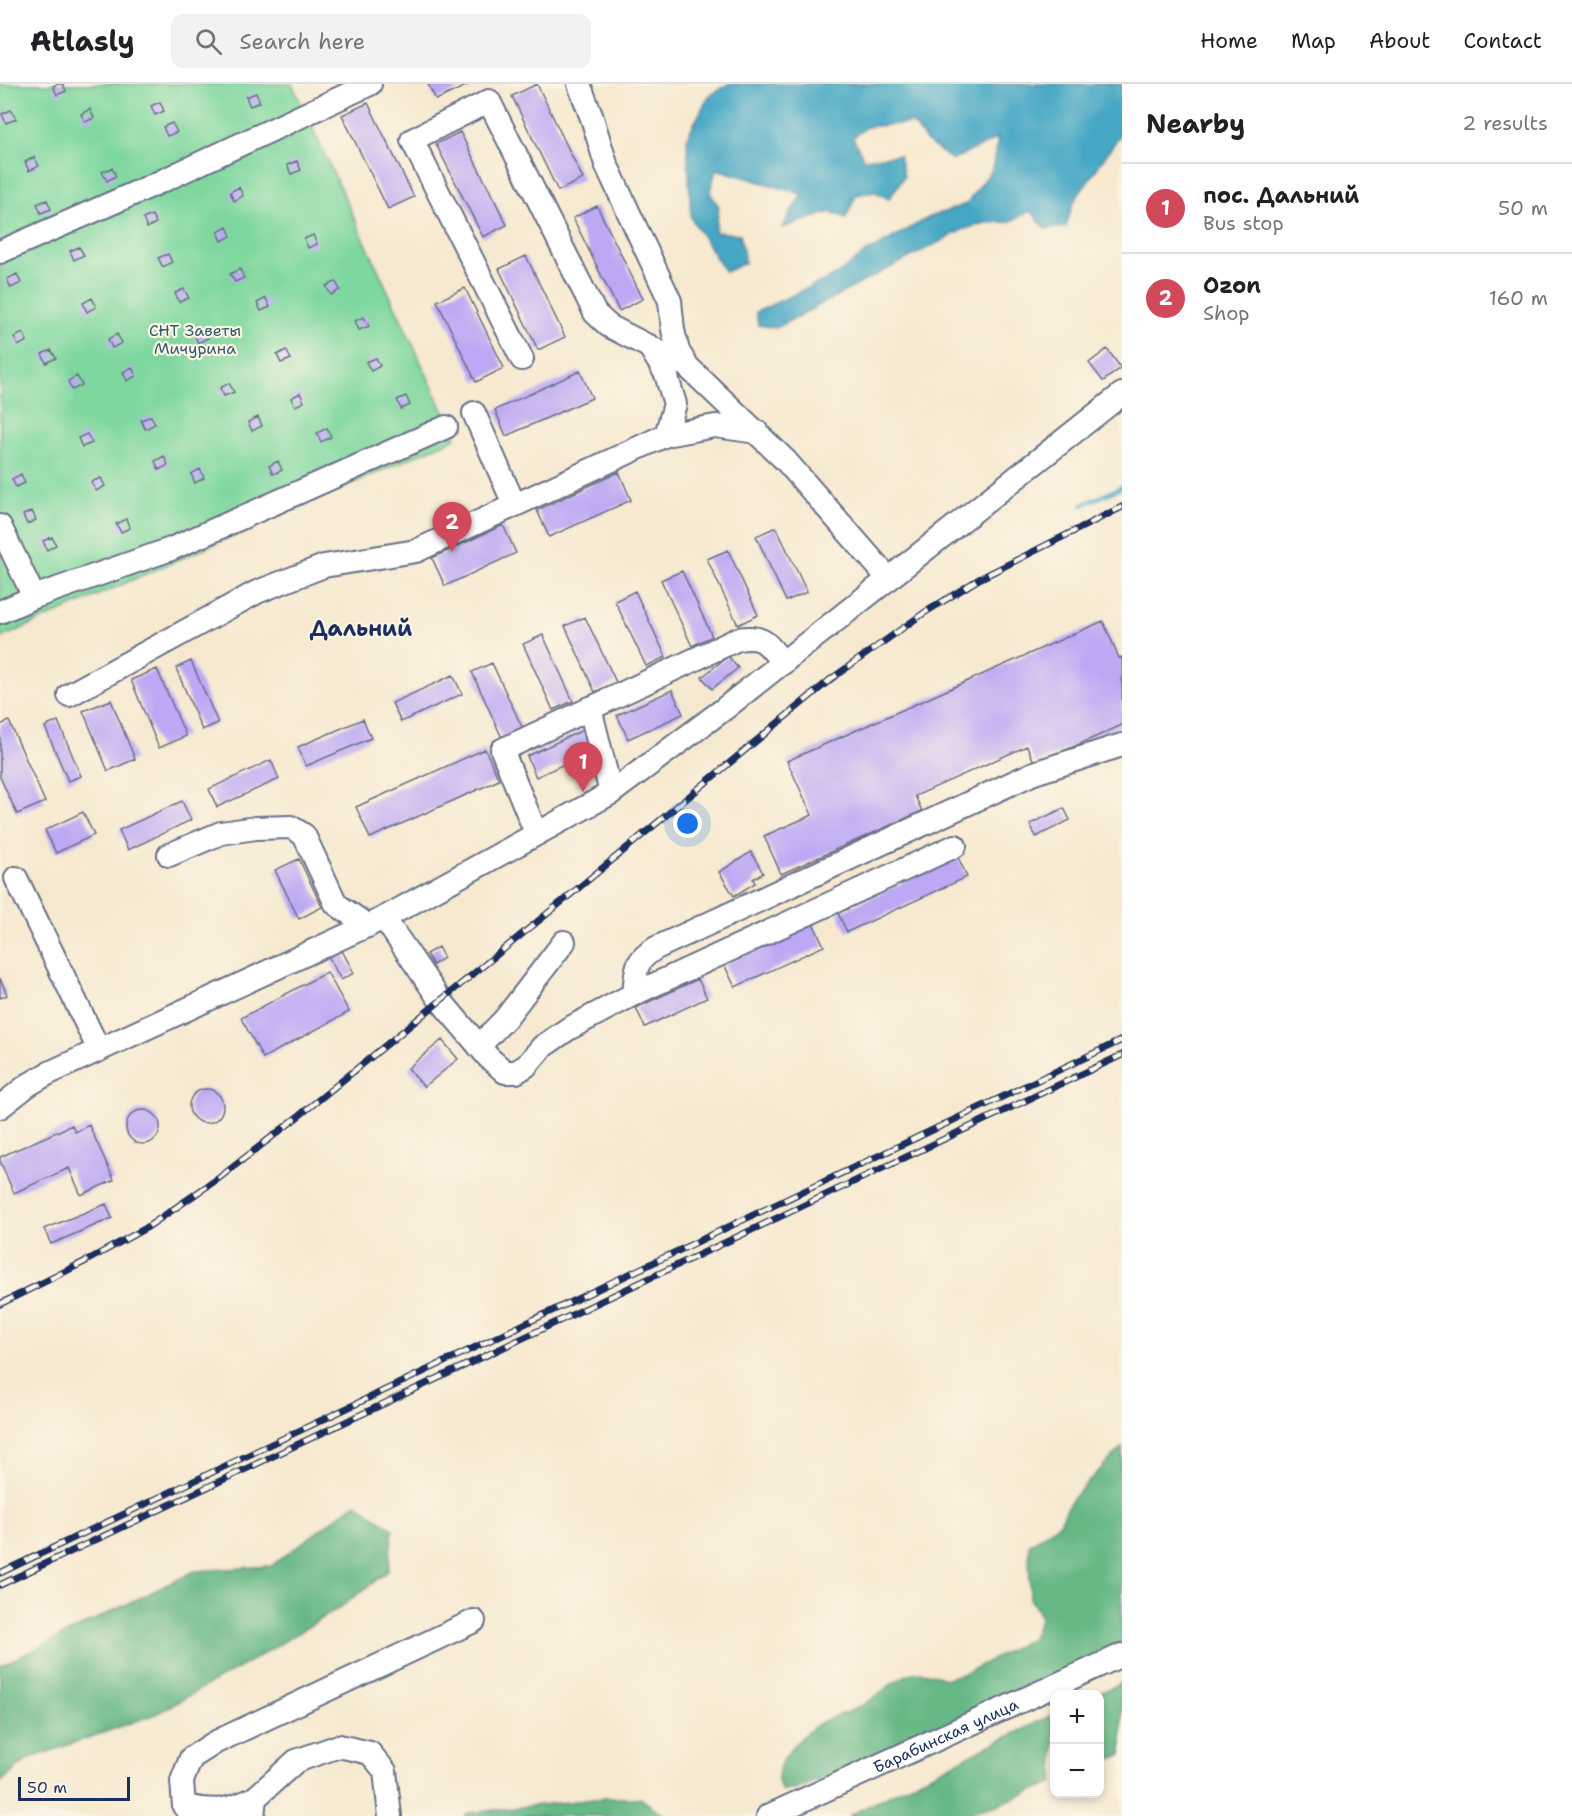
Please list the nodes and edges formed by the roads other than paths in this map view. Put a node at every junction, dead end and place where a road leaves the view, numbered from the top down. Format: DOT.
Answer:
graph roads {
  1 [pos="370,84"];
  2 [pos="579,84"];
  3 [pos="0,252"];
  4 [pos="649,346"];
  5 [pos="522,359"];
  6 [pos="687,366"];
  7 [pos="1122,394"];
  8 [pos="474,413"];
  9 [pos="446,427"];
  10 [pos="757,432"];
  11 [pos="666,435"];
  12 [pos="514,504"];
  13 [pos="0,526"];
  14 [pos="889,579"];
  15 [pos="33,597"];
  16 [pos="0,612"];
  17 [pos="783,663"];
  18 [pos="69,695"];
  19 [pos="590,708"];
  20 [pos="1122,745"];
  21 [pos="611,793"];
  22 [pos="536,833"];
  23 [pos="955,846"];
  24 [pos="169,855"];
  25 [pos="16,878"];
  26 [pos="376,922"];
  27 [pos="564,942"];
  28 [pos="634,994"];
  29 [pos="479,1046"];
  30 [pos="99,1050"];
  31 [pos="0,1107"];
  32 [pos="474,1621"];
  33 [pos="1122,1655"];
  34 [pos="254,1807"];
  35 [pos="191,1811"];
  36 [pos="390,1816"];
  37 [pos="768,1816"];
  1 -- 3 [label="street"];
  2 -- 6 [label="street"];
  4 -- 5 [label="street"];
  4 -- 6 [label="street"];
  4 -- 11 [label="street"];
  6 -- 10 [label="street"];
  7 -- 14 [label="street"];
  8 -- 12 [label="street"];
  9 -- 15 [label="street"];
  10 -- 11 [label="street"];
  10 -- 14 [label="street"];
  11 -- 12 [label="street"];
  12 -- 18 [label="street"];
  13 -- 15 [label="street"];
  14 -- 17 [label="street"];
  15 -- 16 [label="street"];
  17 -- 19 [label="street"];
  17 -- 21 [label="street"];
  19 -- 21 [label="street"];
  19 -- 22 [label="street"];
  20 -- 28 [label="street"];
  21 -- 22 [label="street"];
  22 -- 26 [label="street"];
  23 -- 28 [label="street"];
  24 -- 26 [label="street"];
  25 -- 30 [label="street"];
  26 -- 29 [label="street"];
  26 -- 30 [label="street"];
  27 -- 29 [label="street"];
  28 -- 29 [label="street"];
  30 -- 31 [label="street"];
  32 -- 35 [label="street"];
  33 -- 37 [label="street, Барабинская улица"];
  34 -- 35 [label="street"];
  34 -- 36 [label="street"];
}
